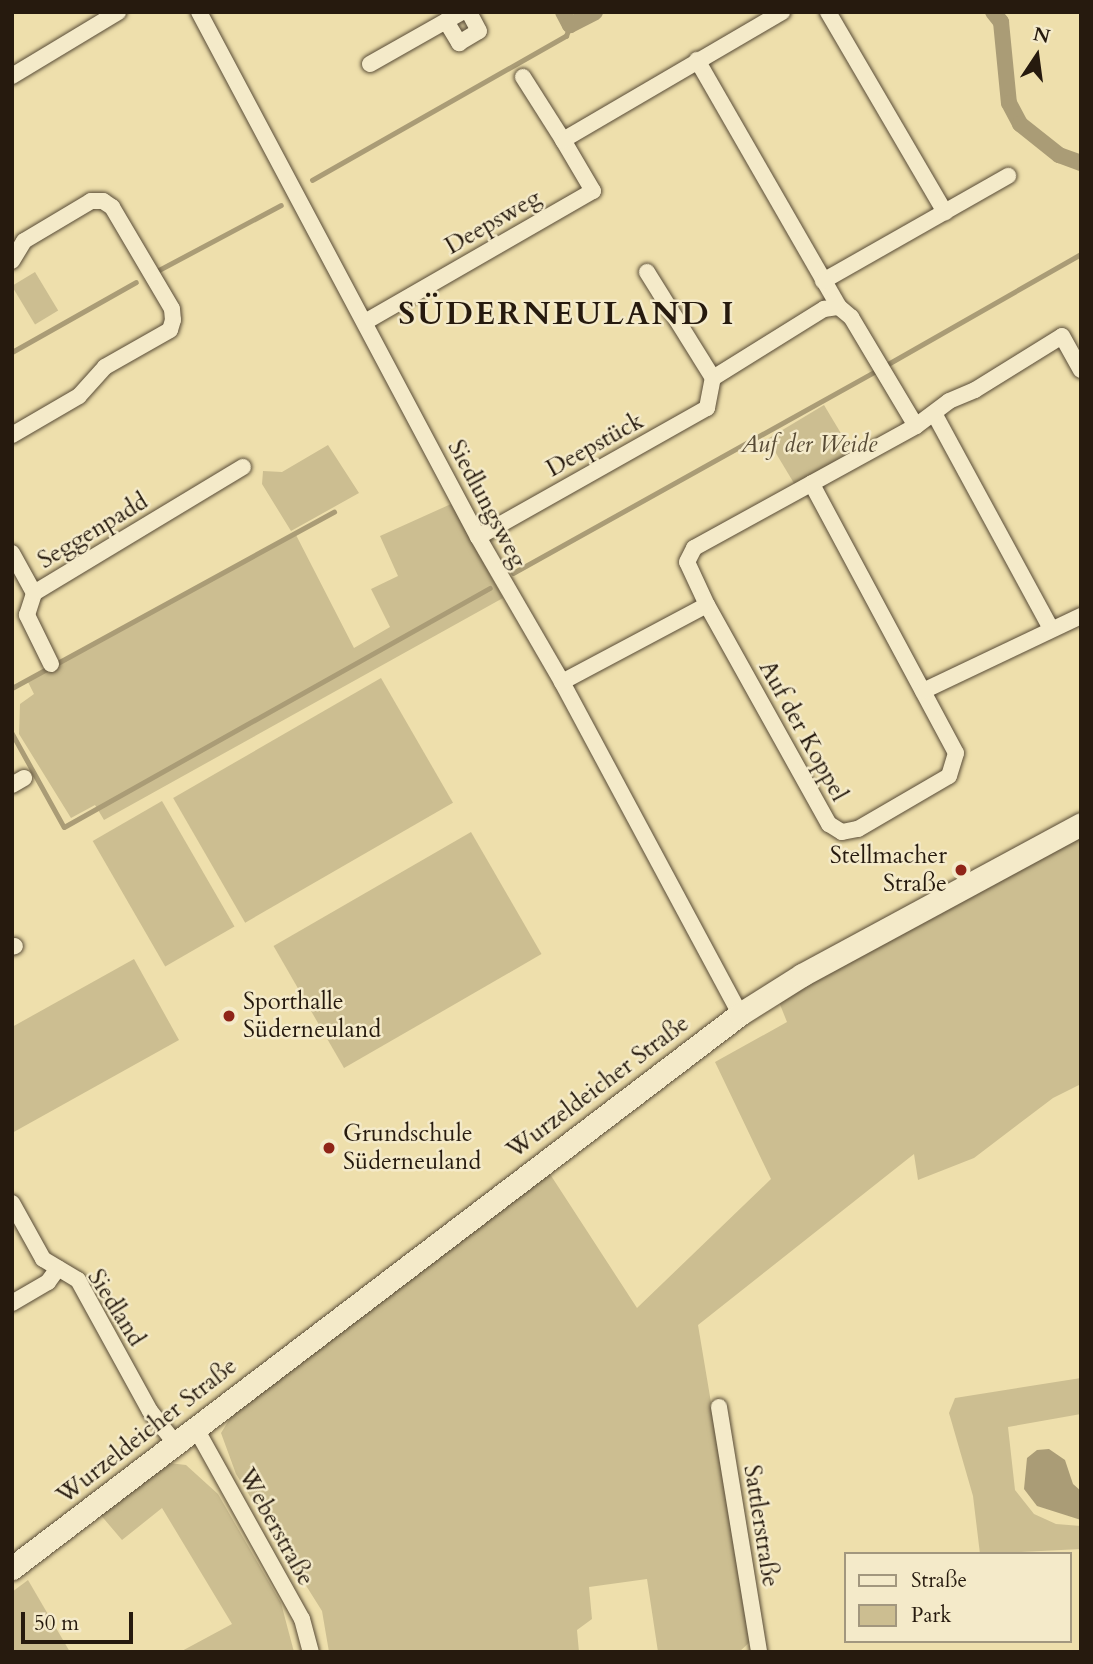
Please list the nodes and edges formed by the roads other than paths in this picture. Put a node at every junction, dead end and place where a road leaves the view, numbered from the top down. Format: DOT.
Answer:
graph roads {
  1 [pos="200,12"];
  2 [pos="462,12"];
  3 [pos="468,12"];
  4 [pos="782,12"];
  5 [pos="828,12"];
  6 [pos="110,14"];
  7 [pos="446,21"];
  8 [pos="696,60"];
  9 [pos="370,64"];
  10 [pos="12,76"];
  11 [pos="523,77"];
  12 [pos="563,140"];
  13 [pos="1008,176"];
  14 [pos="945,212"];
  15 [pos="12,261"];
  16 [pos="647,272"];
  17 [pos="823,281"];
  18 [pos="839,307"];
  19 [pos="365,322"];
  20 [pos="1081,370"];
  21 [pos="713,378"];
  22 [pos="935,415"];
  23 [pos="916,426"];
  24 [pos="12,435"];
  25 [pos="243,467"];
  26 [pos="811,483"];
  27 [pos="478,537"];
  28 [pos="12,553"];
  29 [pos="34,593"];
  30 [pos="706,605"];
  31 [pos="1081,616"];
  32 [pos="1051,629"];
  33 [pos="51,664"];
  34 [pos="562,682"];
  35 [pos="923,691"];
  36 [pos="1081,824"];
  37 [pos="740,1014"];
  38 [pos="12,1203"];
  39 [pos="58,1268"];
  40 [pos="12,1303"];
  41 [pos="719,1406"];
  42 [pos="195,1427"];
  43 [pos="175,1443"];
  44 [pos="12,1568"];
  45 [pos="311,1652"];
  46 [pos="759,1652"];
  1 -- 19 [label="street, Siedlungsweg"];
  2 -- 7 [label="street"];
  3 -- 7 [label="street"];
  4 -- 8 [label="street"];
  5 -- 14 [label="street"];
  6 -- 10 [label="street"];
  7 -- 9 [label="street"];
  8 -- 12 [label="street"];
  8 -- 17 [label="street"];
  11 -- 12 [label="street, Deepsweg"];
  12 -- 19 [label="street, Deepsweg"];
  13 -- 14 [label="street"];
  14 -- 17 [label="street"];
  15 -- 24 [label="street"];
  16 -- 21 [label="street"];
  17 -- 18 [label="street"];
  18 -- 21 [label="street"];
  18 -- 23 [label="street"];
  19 -- 27 [label="street, Siedlungsweg"];
  20 -- 22 [label="street"];
  21 -- 27 [label="street, Deepstück"];
  22 -- 23 [label="street"];
  22 -- 32 [label="street"];
  23 -- 26 [label="street"];
  25 -- 29 [label="street, Seggenpadd"];
  26 -- 30 [label="street"];
  26 -- 35 [label="street, Auf der Koppel"];
  27 -- 34 [label="street, Siedlungsweg"];
  28 -- 29 [label="street"];
  29 -- 33 [label="street, Seggenpadd"];
  30 -- 34 [label="street"];
  30 -- 35 [label="street, Auf der Koppel"];
  31 -- 32 [label="street"];
  32 -- 35 [label="street"];
  34 -- 37 [label="street, Siedlungsweg"];
  36 -- 37 [label="main road, Wurzeldeicher Straße"];
  37 -- 42 [label="main road, Wurzeldeicher Straße"];
  38 -- 39 [label="street, Siedland"];
  39 -- 40 [label="street"];
  39 -- 43 [label="street, Siedland"];
  41 -- 46 [label="street, Sattlerstraße"];
  42 -- 43 [label="main road, Wurzeldeicher Straße"];
  42 -- 45 [label="street, Weberstraße"];
  43 -- 44 [label="main road, Wurzeldeicher Straße"];
}
